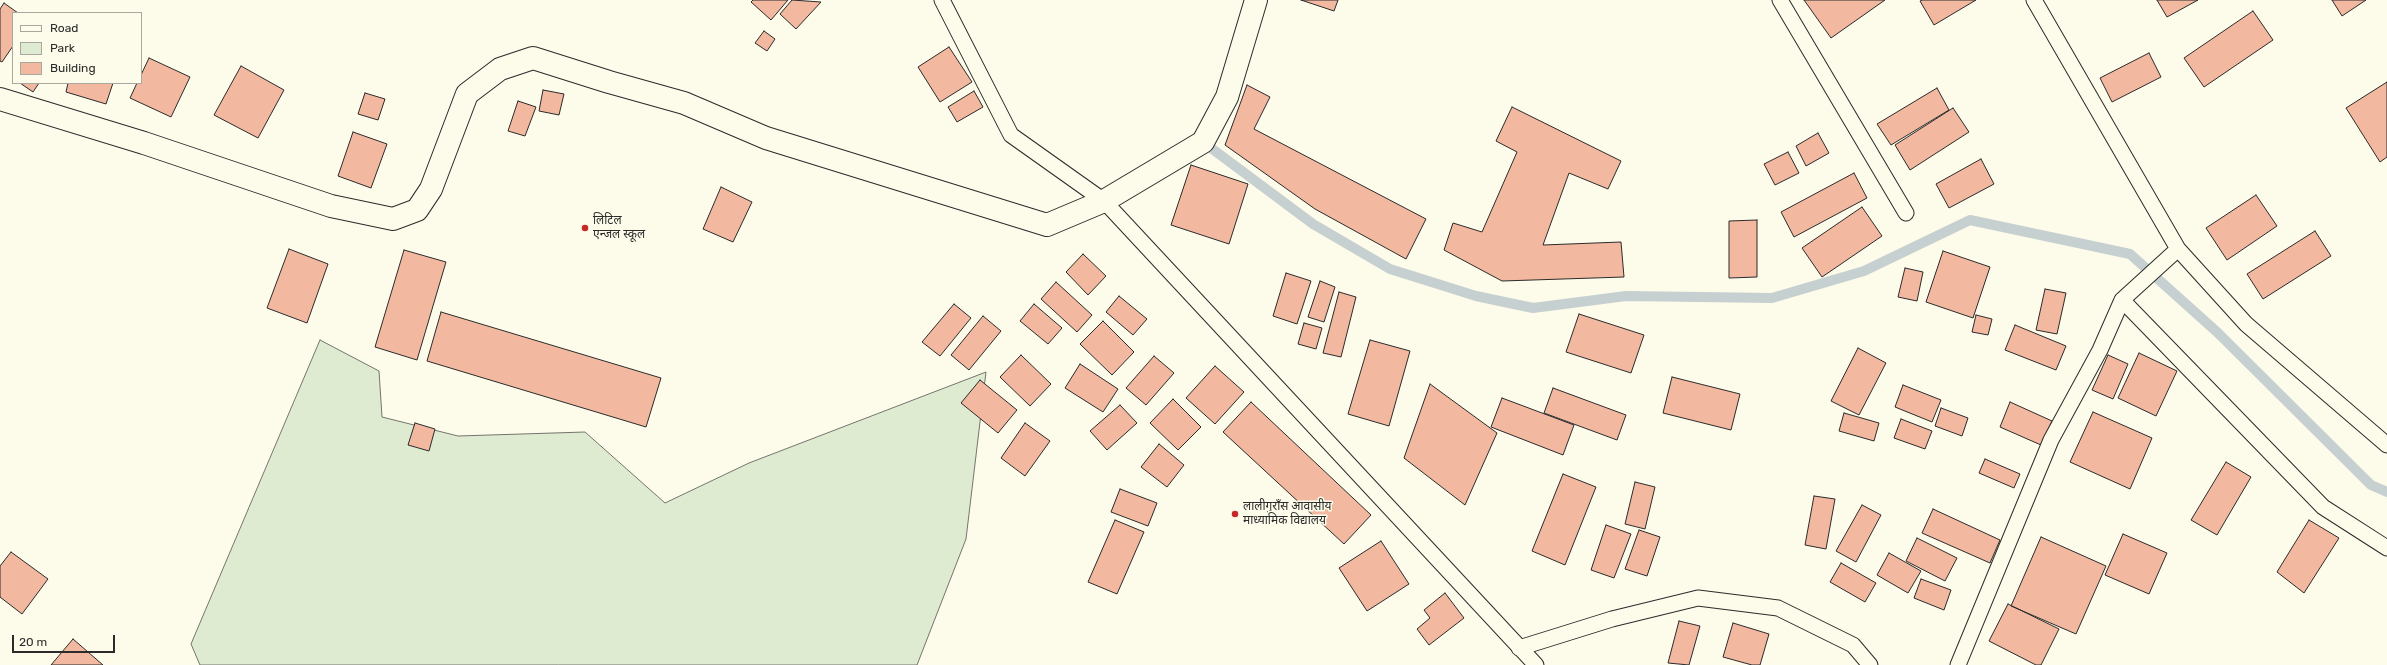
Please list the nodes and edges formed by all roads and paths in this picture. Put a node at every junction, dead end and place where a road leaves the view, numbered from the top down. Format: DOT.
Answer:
graph roads {
  1 [pos="942,0"];
  2 [pos="1256,0"];
  3 [pos="1780,0"];
  4 [pos="2034,0"];
  5 [pos="0,99"];
  6 [pos="1104,200"];
  7 [pos="1906,213"];
  8 [pos="2178,249"];
  9 [pos="2122,300"];
  10 [pos="2387,445"];
  11 [pos="2387,548"];
  12 [pos="1519,648"];
  13 [pos="1536,665"];
  14 [pos="1870,665"];
  15 [pos="1958,665"];
  1 -- 6 [label="lane"];
  2 -- 6 [label="street"];
  3 -- 7 [label="lane"];
  4 -- 8 [label="lane"];
  5 -- 6 [label="street"];
  6 -- 12 [label="lane"];
  8 -- 9 [label="lane"];
  8 -- 10 [label="lane"];
  9 -- 11 [label="lane"];
  9 -- 15 [label="lane"];
  12 -- 13 [label="lane"];
  12 -- 14 [label="lane"];
}
